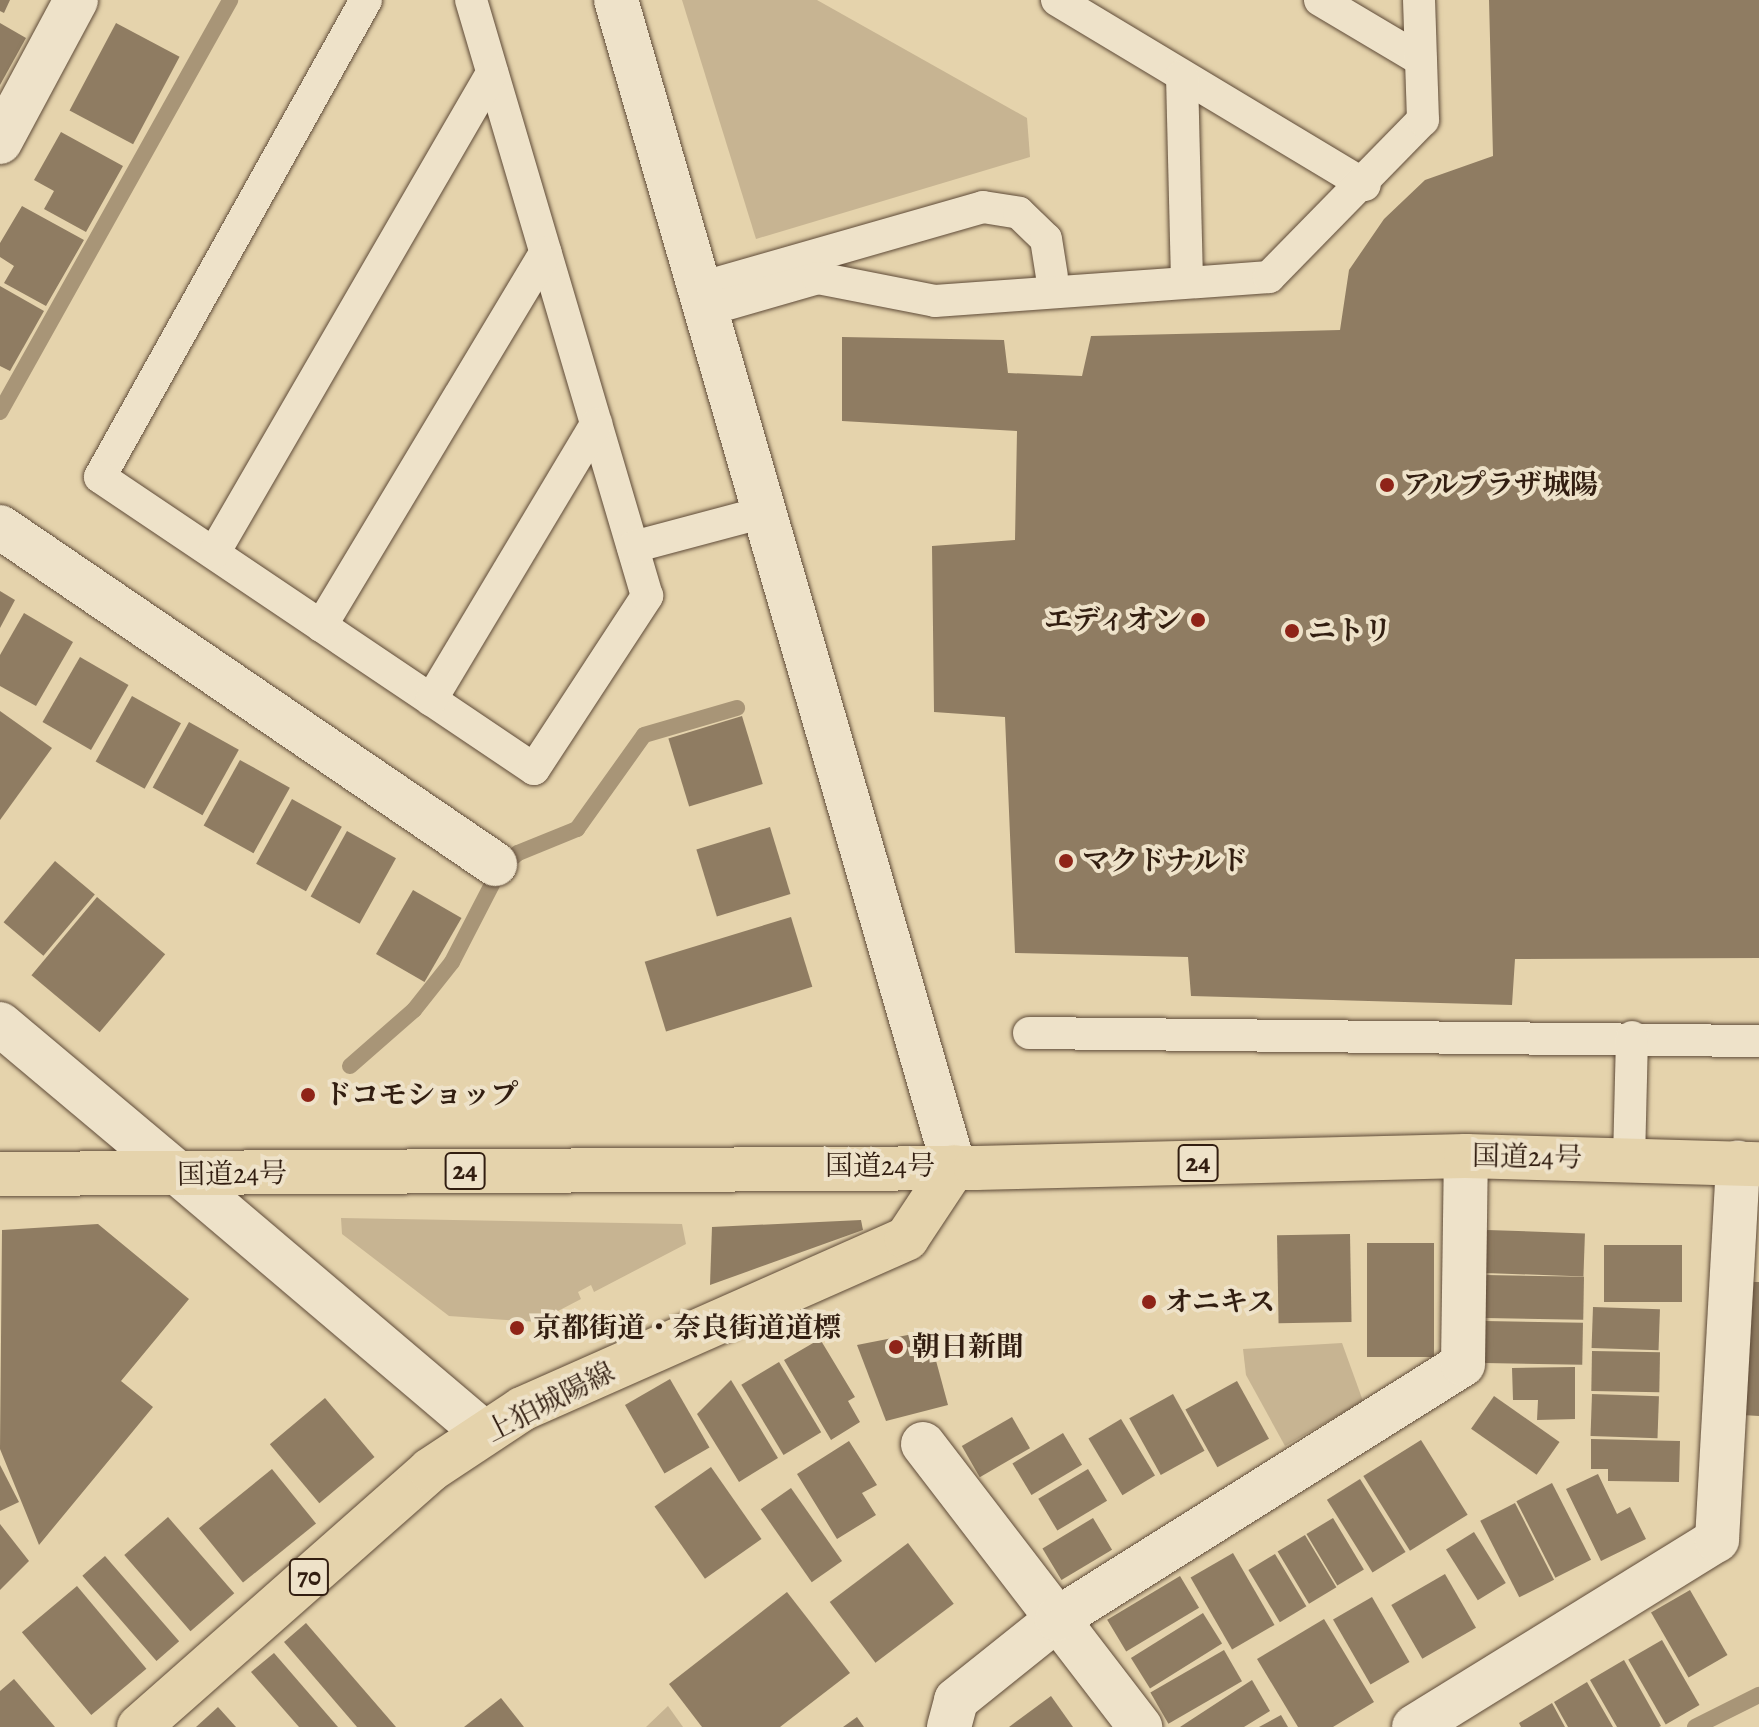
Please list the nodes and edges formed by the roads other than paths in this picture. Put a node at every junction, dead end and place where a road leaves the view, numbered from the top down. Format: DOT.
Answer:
graph roads {
  1 [pos="76,0"];
  2 [pos="366,0"];
  3 [pos="471,0"];
  4 [pos="616,0"];
  5 [pos="1057,0"];
  6 [pos="1320,0"];
  7 [pos="1419,0"];
  8 [pos="1421,60"];
  9 [pos="492,73"];
  10 [pos="1182,76"];
  11 [pos="0,142"];
  12 [pos="1365,185"];
  13 [pos="546,252"];
  14 [pos="1052,276"];
  15 [pos="1187,281"];
  16 [pos="707,298"];
  17 [pos="596,424"];
  18 [pos="765,512"];
  19 [pos="0,527"];
  20 [pos="633,547"];
  21 [pos="214,553"];
  22 [pos="321,626"];
  23 [pos="431,700"];
  24 [pos="495,864"];
  25 [pos="0,1024"];
  26 [pos="1029,1033"];
  27 [pos="1632,1037"];
  28 [pos="1759,1041"];
  29 [pos="1466,1156"];
  30 [pos="1629,1160"];
  31 [pos="1748,1164"];
  32 [pos="954,1167"];
  33 [pos="0,1174"];
  34 [pos="179,1174"];
  35 [pos="484,1433"];
  36 [pos="923,1444"];
  37 [pos="1057,1619"];
  38 [pos="139,1727"];
  39 [pos="949,1727"];
  40 [pos="1140,1727"];
  41 [pos="1414,1727"];
  1 -- 11 [label="street"];
  2 -- 21 [label="lane"];
  3 -- 9 [label="lane"];
  4 -- 16 [label="street"];
  5 -- 10 [label="lane"];
  6 -- 8 [label="lane"];
  7 -- 8 [label="lane"];
  8 -- 12 [label="lane"];
  9 -- 13 [label="lane"];
  9 -- 21 [label="lane"];
  10 -- 12 [label="lane"];
  10 -- 15 [label="lane"];
  12 -- 15 [label="lane"];
  13 -- 17 [label="lane"];
  13 -- 22 [label="lane"];
  14 -- 16 [label="lane"];
  15 -- 16 [label="lane"];
  16 -- 18 [label="street"];
  17 -- 20 [label="lane"];
  17 -- 23 [label="lane"];
  18 -- 20 [label="lane"];
  18 -- 32 [label="street"];
  19 -- 24 [label="street"];
  20 -- 23 [label="lane"];
  21 -- 22 [label="lane"];
  22 -- 23 [label="lane"];
  25 -- 34 [label="street"];
  26 -- 27 [label="lane"];
  27 -- 28 [label="lane"];
  27 -- 30 [label="lane"];
  29 -- 30 [label="main road, 国道24号 / 24"];
  29 -- 32 [label="main road, 国道24号 / 24"];
  29 -- 37 [label="street"];
  30 -- 31 [label="main road, 国道24号 / 24"];
  31 -- 41 [label="street"];
  32 -- 34 [label="main road, 国道24号 / 24"];
  32 -- 35 [label="main road, 上狛城陽線 / 70"];
  33 -- 34 [label="main road, 国道24号 / 24"];
  34 -- 35 [label="street"];
  35 -- 38 [label="main road, 上狛城陽線 / 70"];
  36 -- 37 [label="street"];
  37 -- 39 [label="street"];
  37 -- 40 [label="street"];
}
